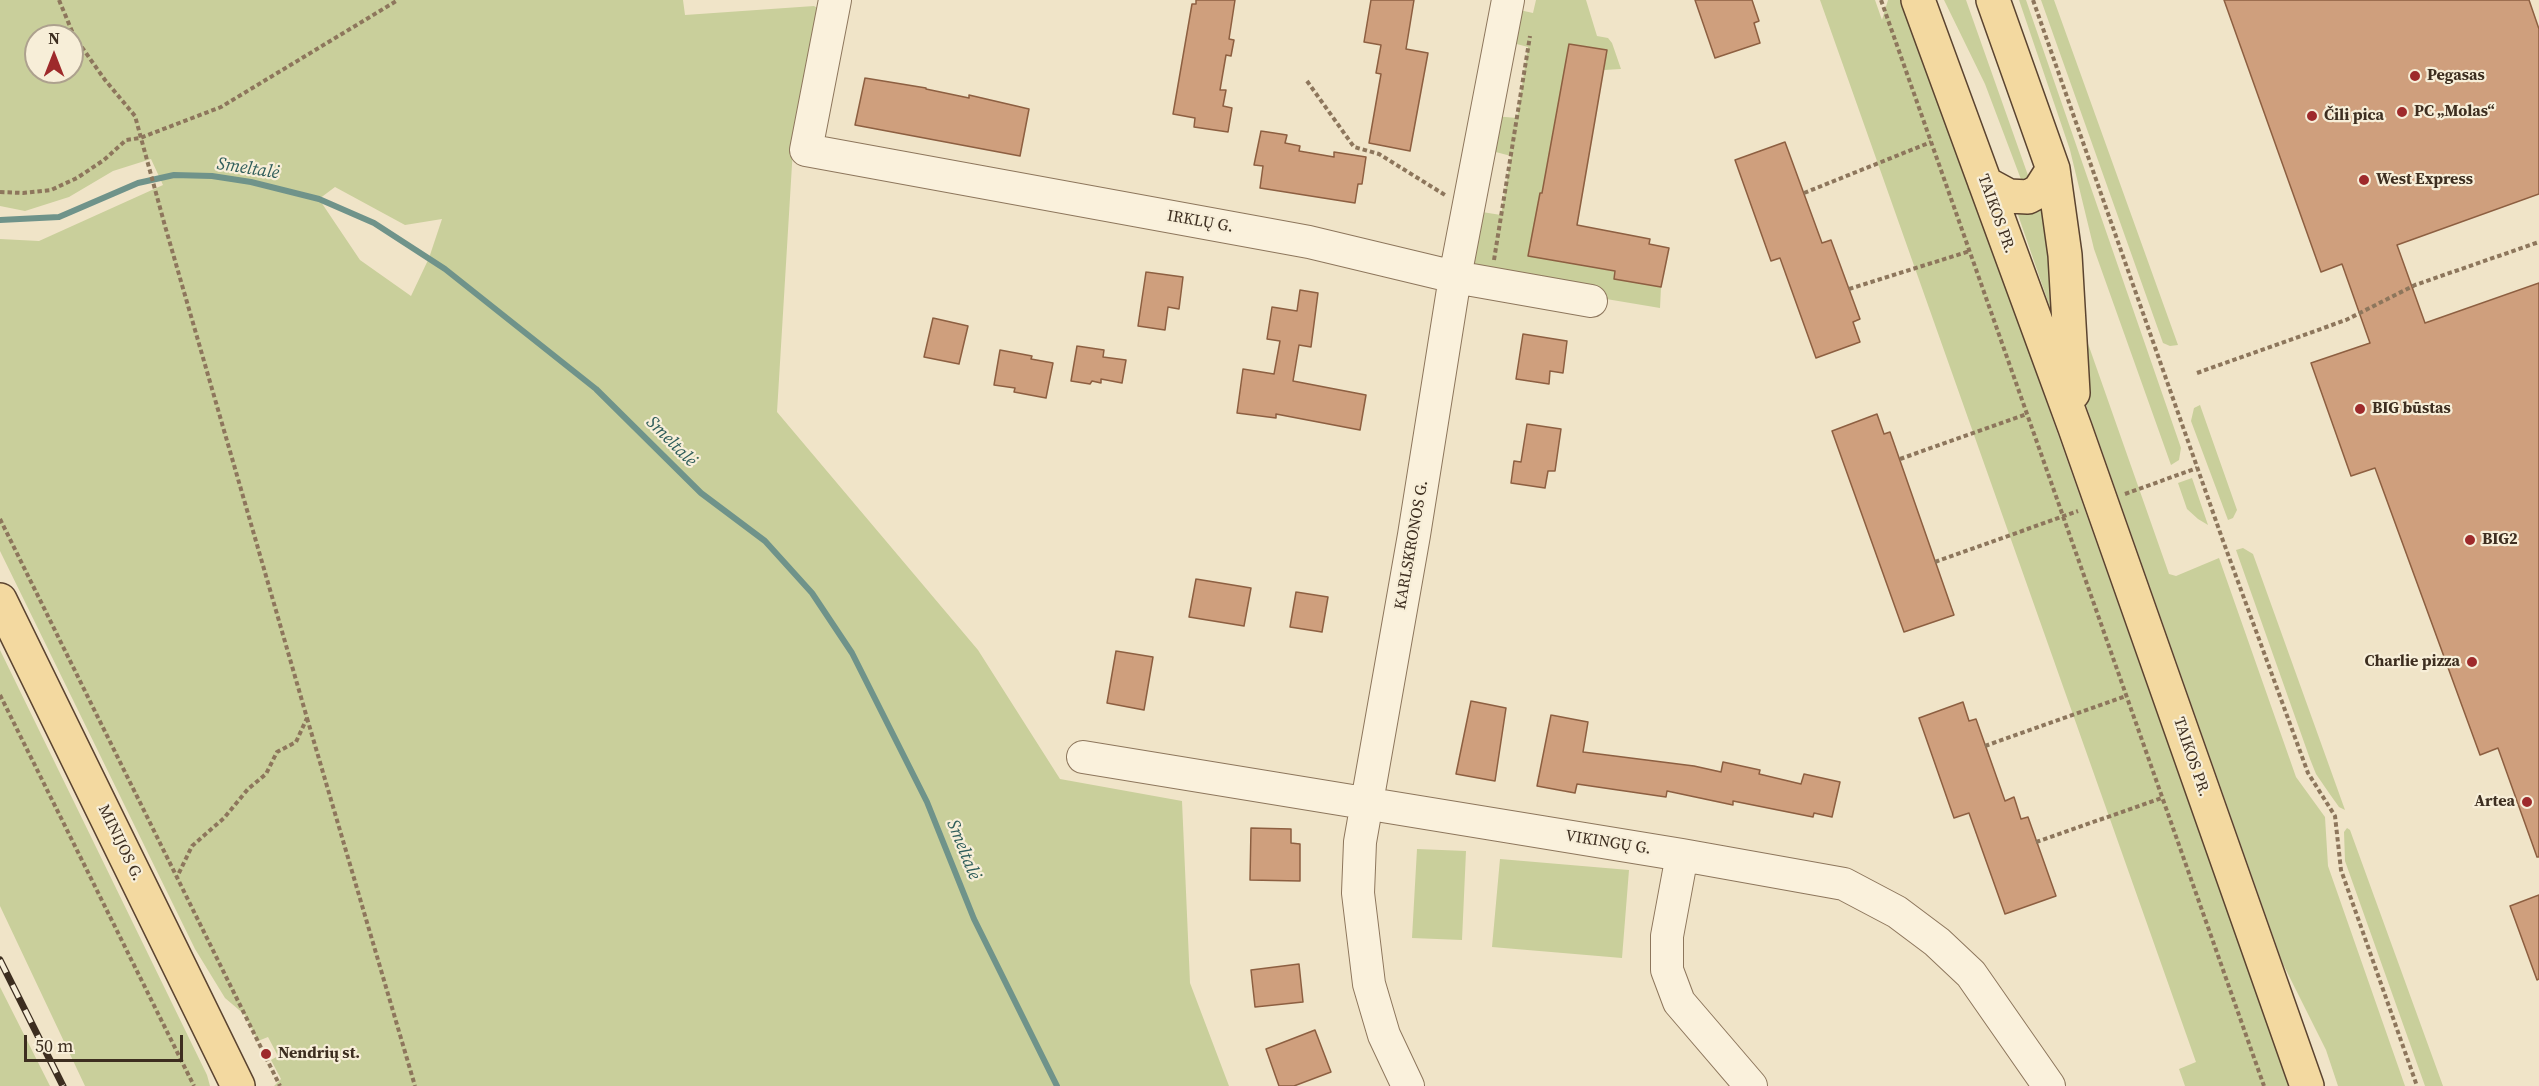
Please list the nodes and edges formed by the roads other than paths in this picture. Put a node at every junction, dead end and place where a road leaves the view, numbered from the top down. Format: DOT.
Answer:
graph roads {
  1 [pos="835,0"];
  2 [pos="1508,0"];
  3 [pos="1918,0"];
  4 [pos="1994,0"];
  5 [pos="2054,169"];
  6 [pos="1985,183"];
  7 [pos="1455,277"];
  8 [pos="1592,301"];
  9 [pos="2075,428"];
  10 [pos="0,600"];
  11 [pos="1083,757"];
  12 [pos="1366,804"];
  13 [pos="1682,855"];
  14 [pos="238,1086"];
  15 [pos="1408,1086"];
  16 [pos="1751,1086"];
  17 [pos="2049,1086"];
  18 [pos="2307,1086"];
  1 -- 7 [label="street, IRKLŲ G."];
  2 -- 7 [label="street, KARLSKRONOS G."];
  3 -- 6 [label="main road, TAIKOS PR."];
  4 -- 5 [label="main road, TAIKOS PR."];
  5 -- 6 [label="main road"];
  5 -- 9 [label="main road, TAIKOS PR."];
  6 -- 9 [label="main road, TAIKOS PR."];
  7 -- 8 [label="street, IRKLŲ G."];
  7 -- 12 [label="street, KARLSKRONOS G."];
  9 -- 18 [label="main road, TAIKOS PR."];
  10 -- 14 [label="main road, MINIJOS G."];
  11 -- 12 [label="street, VIKINGŲ G."];
  12 -- 13 [label="street, VIKINGŲ G."];
  12 -- 15 [label="street, KARLSKRONOS G."];
  13 -- 16 [label="street"];
  13 -- 17 [label="street, VIKINGŲ G."];
}
